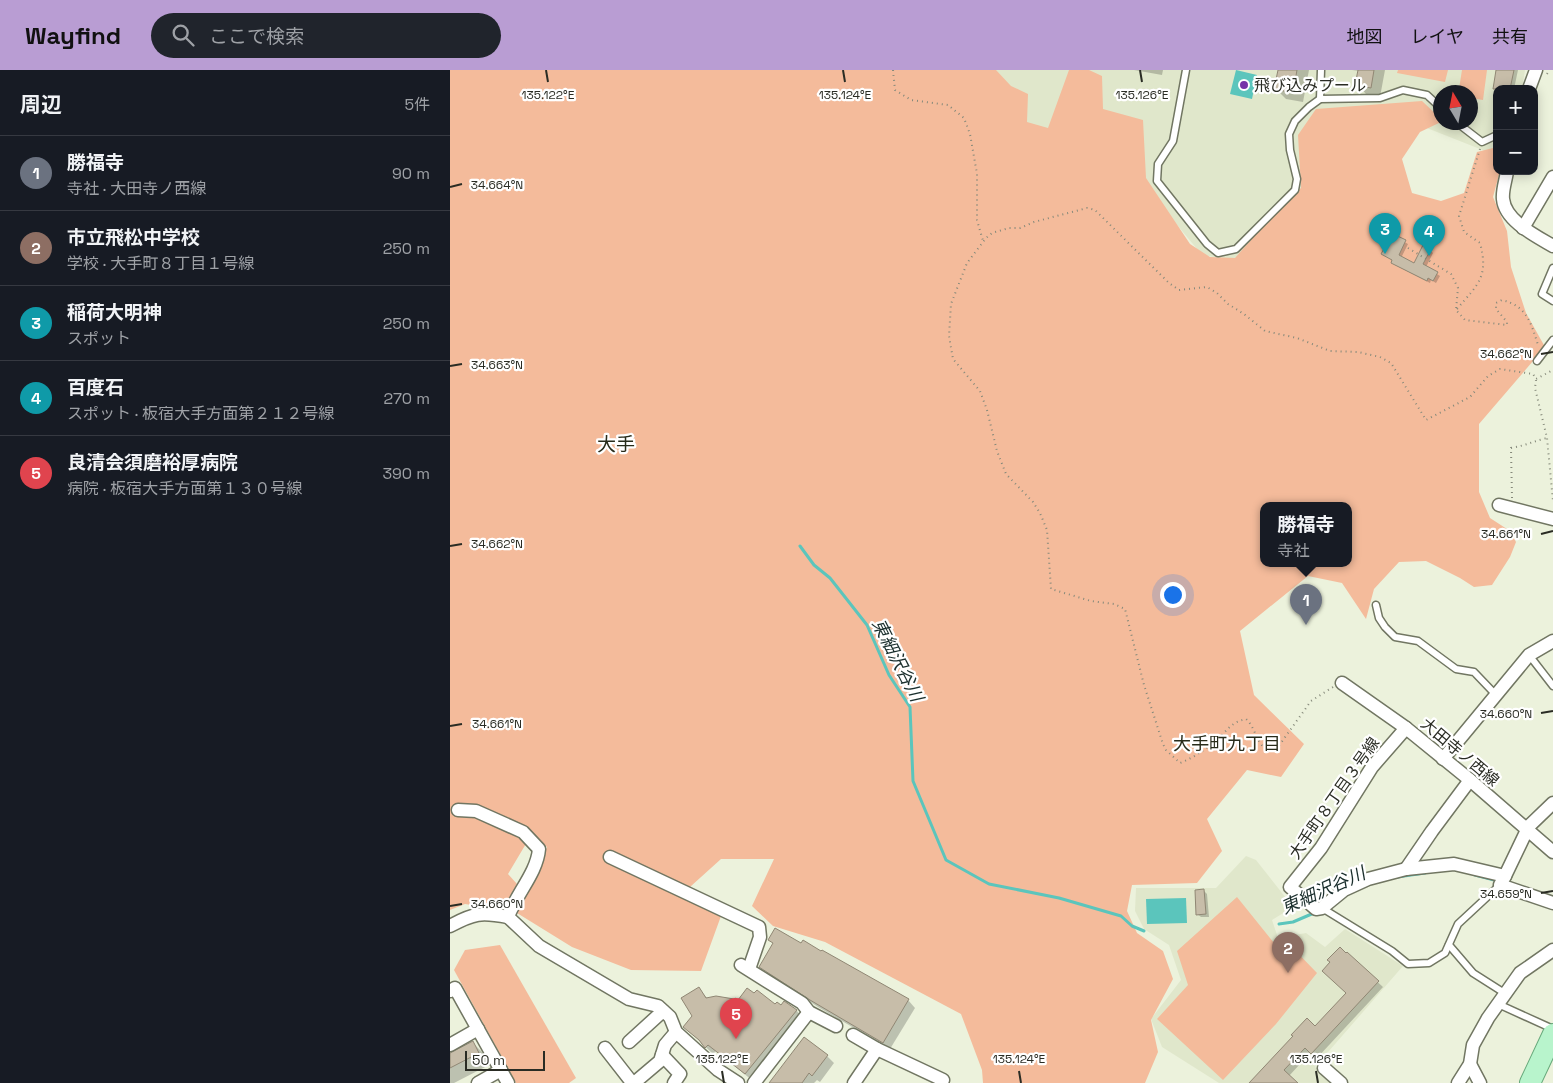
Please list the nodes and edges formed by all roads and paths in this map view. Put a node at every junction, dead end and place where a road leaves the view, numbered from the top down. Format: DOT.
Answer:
graph roads {
  1 [pos="893,70"];
  2 [pos="1186,70"];
  3 [pos="1321,70"];
  4 [pos="1536,70"];
  5 [pos="1530,85"];
  6 [pos="1320,99"];
  7 [pos="1433,101"];
  8 [pos="1466,130"];
  9 [pos="1493,137"];
  10 [pos="1482,142"];
  11 [pos="1506,175"];
  12 [pos="1553,177"];
  13 [pos="1523,228"];
  14 [pos="983,242"];
  15 [pos="1553,246"];
  16 [pos="1408,248"];
  17 [pos="1553,268"];
  18 [pos="1553,301"];
  19 [pos="1456,310"];
  20 [pos="1553,340"];
  21 [pos="1537,361"];
  22 [pos="1553,370"];
  23 [pos="1536,379"];
  24 [pos="1547,438"];
  25 [pos="1553,501"];
  26 [pos="1498,505"];
  27 [pos="1513,508"];
  28 [pos="1553,519"];
  29 [pos="1376,605"];
  30 [pos="1553,640"];
  31 [pos="1529,655"];
  32 [pos="1342,683"];
  33 [pos="1553,686"];
  34 [pos="1496,695"];
  35 [pos="1406,728"];
  36 [pos="1443,759"];
  37 [pos="1470,780"];
  38 [pos="1553,804"];
  39 [pos="458,810"];
  40 [pos="1526,829"];
  41 [pos="1553,852"];
  42 [pos="610,857"];
  43 [pos="1406,869"];
  44 [pos="1502,881"];
  45 [pos="1553,903"];
  46 [pos="1326,911"];
  47 [pos="508,916"];
  48 [pos="450,926"];
  49 [pos="1449,945"];
  50 [pos="1553,950"];
  51 [pos="450,991"];
  52 [pos="1502,1000"];
  53 [pos="663,1011"];
  54 [pos="810,1012"];
  55 [pos="836,1026"];
  56 [pos="1553,1029"];
  57 [pos="478,1030"];
  58 [pos="676,1032"];
  59 [pos="853,1034"];
  60 [pos="1553,1034"];
  61 [pos="628,1042"];
  62 [pos="450,1045"];
  63 [pos="605,1048"];
  64 [pos="877,1049"];
  65 [pos="662,1055"];
  66 [pos="1470,1064"];
  67 [pos="1324,1068"];
  68 [pos="501,1070"];
  69 [pos="478,1083"];
  70 [pos="508,1083"];
  71 [pos="635,1083"];
  72 [pos="674,1083"];
  73 [pos="738,1083"];
  74 [pos="754,1083"];
  75 [pos="854,1083"];
  76 [pos="941,1083"];
  77 [pos="1341,1083"];
  78 [pos="1458,1083"];
  79 [pos="1480,1083"];
  80 [pos="1530,1083"];
  1 -- 14 [label="path"];
  2 -- 6 [label="lane"];
  3 -- 6 [label="lane"];
  4 -- 5 [label="street"];
  6 -- 7 [label="lane"];
  8 -- 10 [label="lane"];
  9 -- 10 [label="lane"];
  10 -- 19 [label="path"];
  11 -- 13 [label="street"];
  12 -- 13 [label="street"];
  13 -- 15 [label="street"];
  14 -- 23 [label="path"];
  14 -- 32 [label="path"];
  16 -- 19 [label="path"];
  17 -- 18 [label="lane"];
  19 -- 21 [label="path"];
  20 -- 21 [label="lane"];
  22 -- 23 [label="path"];
  23 -- 24 [label="path"];
  24 -- 25 [label="path"];
  24 -- 27 [label="path"];
  26 -- 27 [label="street"];
  27 -- 28 [label="street"];
  29 -- 34 [label="lane"];
  30 -- 31 [label="street"];
  31 -- 33 [label="lane"];
  31 -- 34 [label="street"];
  32 -- 35 [label="street, 大田寺ノ西線"];
  34 -- 36 [label="street"];
  35 -- 36 [label="street, 大田寺ノ西線"];
  35 -- 46 [label="street, 大手町８丁目３号線"];
  36 -- 37 [label="street, 大田寺ノ西線"];
  37 -- 40 [label="street, 大田寺ノ西線"];
  37 -- 43 [label="street"];
  38 -- 40 [label="street"];
  39 -- 47 [label="street"];
  40 -- 41 [label="street, 大田寺ノ西線"];
  40 -- 44 [label="street"];
  42 -- 54 [label="street"];
  43 -- 44 [label="street"];
  43 -- 46 [label="street"];
  44 -- 45 [label="street"];
  44 -- 49 [label="lane"];
  46 -- 49 [label="lane"];
  47 -- 48 [label="street"];
  47 -- 53 [label="street"];
  49 -- 52 [label="lane"];
  50 -- 52 [label="street"];
  51 -- 57 [label="street"];
  52 -- 56 [label="lane"];
  52 -- 66 [label="street"];
  53 -- 58 [label="street"];
  53 -- 61 [label="street"];
  54 -- 55 [label="street"];
  54 -- 74 [label="street"];
  57 -- 62 [label="street"];
  57 -- 68 [label="street"];
  58 -- 65 [label="street"];
  58 -- 73 [label="street"];
  59 -- 64 [label="street"];
  60 -- 80 [label="main road"];
  63 -- 71 [label="street"];
  64 -- 75 [label="street"];
  64 -- 76 [label="street"];
  65 -- 71 [label="street"];
  65 -- 72 [label="street"];
  66 -- 78 [label="street"];
  66 -- 79 [label="street"];
  67 -- 77 [label="street"];
  68 -- 69 [label="street"];
  68 -- 70 [label="street"];
}
